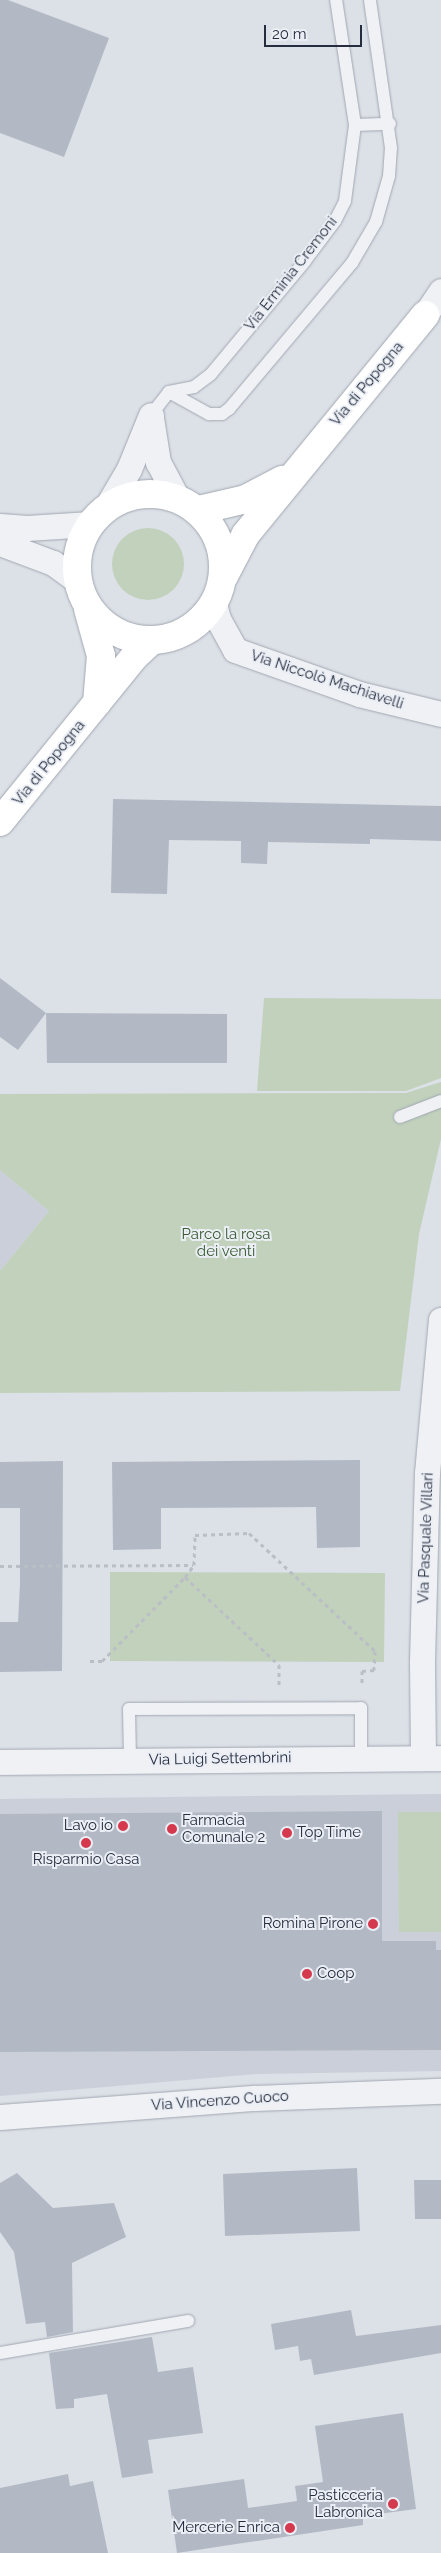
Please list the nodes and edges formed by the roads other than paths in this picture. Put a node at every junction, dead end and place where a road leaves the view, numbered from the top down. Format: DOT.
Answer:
graph roads {
  1 [pos="336,0"];
  2 [pos="370,0"];
  3 [pos="390,124"];
  4 [pos="355,125"];
  5 [pos="441,291"];
  6 [pos="425,315"];
  7 [pos="169,392"];
  8 [pos="151,415"];
  9 [pos="290,476"];
  10 [pos="188,504"];
  11 [pos="98,516"];
  12 [pos="0,526"];
  13 [pos="0,543"];
  14 [pos="224,576"];
  15 [pos="78,581"];
  16 [pos="214,603"];
  17 [pos="88,607"];
  18 [pos="151,641"];
  19 [pos="97,703"];
  20 [pos="441,714"];
  21 [pos="0,822"];
  22 [pos="441,1101"];
  23 [pos="400,1117"];
  24 [pos="441,1320"];
  25 [pos="361,1757"];
  26 [pos="432,1758"];
  27 [pos="130,1760"];
  28 [pos="0,1762"];
  29 [pos="441,2091"];
  30 [pos="0,2117"];
  31 [pos="188,2321"];
  32 [pos="0,2353"];
  1 -- 4 [label="lane, Via Erminia Cremoni"];
  2 -- 3 [label="lane"];
  3 -- 4 [label="lane"];
  3 -- 7 [label="lane"];
  4 -- 7 [label="lane, Via Erminia Cremoni"];
  5 -- 6 [label="street, Via di Popogna"];
  6 -- 9 [label="main road, Via di Popogna"];
  7 -- 8 [label="lane"];
  8 -- 10 [label="street"];
  8 -- 11 [label="street"];
  9 -- 10 [label="main road, Via di Popogna"];
  9 -- 14 [label="main road, Via di Popogna"];
  10 -- 11 [label="main road"];
  10 -- 14 [label="main road"];
  11 -- 12 [label="street"];
  11 -- 15 [label="main road"];
  13 -- 15 [label="street"];
  14 -- 16 [label="main road"];
  15 -- 17 [label="main road"];
  16 -- 18 [label="main road"];
  16 -- 20 [label="street, Via Niccolò Machiavelli"];
  17 -- 18 [label="main road"];
  17 -- 19 [label="main road"];
  18 -- 19 [label="main road, Via di Popogna"];
  19 -- 21 [label="main road, Via di Popogna"];
  22 -- 23 [label="lane"];
  24 -- 26 [label="street, Via Pasquale Villari"];
  25 -- 26 [label="street, Via Luigi Settembrini"];
  25 -- 27 [label="street, Via Luigi Settembrini"];
  25 -- 27 [label="lane"];
  27 -- 28 [label="street, Via Luigi Settembrini"];
  29 -- 30 [label="street, Via Vincenzo Cuoco"];
  31 -- 32 [label="lane"];
}
